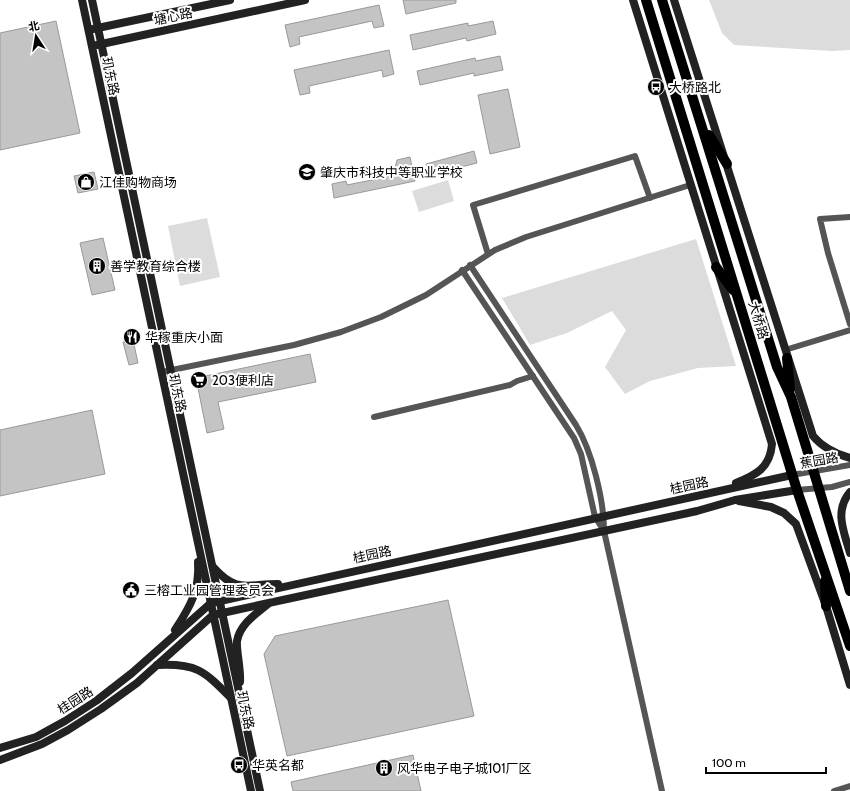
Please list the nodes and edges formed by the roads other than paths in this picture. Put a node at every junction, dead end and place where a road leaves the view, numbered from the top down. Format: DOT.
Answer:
graph roads {
  1 [pos="82,0"];
  2 [pos="92,0"];
  3 [pos="230,0"];
  4 [pos="305,0"];
  5 [pos="633,0"];
  6 [pos="640,0"];
  7 [pos="646,0"];
  8 [pos="662,0"];
  9 [pos="674,0"];
  10 [pos="98,28"];
  11 [pos="89,30"];
  12 [pos="658,38"];
  13 [pos="102,44"];
  14 [pos="92,46"];
  15 [pos="701,122"];
  16 [pos="727,164"];
  17 [pos="690,185"];
  18 [pos="650,198"];
  19 [pos="850,217"];
  20 [pos="488,254"];
  21 [pos="470,265"];
  22 [pos="716,268"];
  23 [pos="462,270"];
  24 [pos="738,297"];
  25 [pos="850,324"];
  26 [pos="850,330"];
  27 [pos="786,354"];
  28 [pos="170,371"];
  29 [pos="162,372"];
  30 [pos="533,376"];
  31 [pos="791,397"];
  32 [pos="374,416"];
  33 [pos="850,458"];
  34 [pos="850,465"];
  35 [pos="812,472"];
  36 [pos="792,475"];
  37 [pos="850,482"];
  38 [pos="817,488"];
  39 [pos="797,490"];
  40 [pos="712,492"];
  41 [pos="850,492"];
  42 [pos="735,500"];
  43 [pos="604,515"];
  44 [pos="596,517"];
  45 [pos="604,531"];
  46 [pos="199,549"];
  47 [pos="850,553"];
  48 [pos="211,565"];
  49 [pos="825,577"];
  50 [pos="292,584"];
  51 [pos="850,591"];
  52 [pos="220,600"];
  53 [pos="271,602"];
  54 [pos="211,603"];
  55 [pos="826,606"];
  56 [pos="223,613"];
  57 [pos="213,615"];
  58 [pos="166,642"];
  59 [pos="850,646"];
  60 [pos="157,665"];
  61 [pos="850,685"];
  62 [pos="239,691"];
  63 [pos="231,698"];
  64 [pos="0,748"];
  65 [pos="0,760"];
  66 [pos="850,786"];
  67 [pos="251,791"];
  68 [pos="260,791"];
  69 [pos="662,791"];
  70 [pos="834,791"];
  1 -- 11 [label="main road, 玑东路"];
  2 -- 10 [label="main road, 玑东路"];
  3 -- 10 [label="main road, 塘心路"];
  4 -- 13 [label="main road, 塘心路"];
  5 -- 17 [label="main road"];
  6 -- 12 [label="main road"];
  7 -- 12 [label="main road, 大桥路"];
  8 -- 15 [label="main road, 大桥路"];
  9 -- 16 [label="main road"];
  10 -- 11 [label="main road, 塘心路"];
  10 -- 13 [label="main road, 玑东路"];
  11 -- 14 [label="main road, 玑东路"];
  12 -- 24 [label="main road, 大桥路"];
  13 -- 14 [label="main road, 塘心路"];
  13 -- 28 [label="main road, 玑东路"];
  14 -- 29 [label="main road, 玑东路"];
  15 -- 16 [label="main road"];
  15 -- 31 [label="main road, 大桥路"];
  16 -- 27 [label="main road"];
  17 -- 18 [label="street"];
  17 -- 22 [label="main road"];
  18 -- 20 [label="street"];
  18 -- 20 [label="street"];
  19 -- 25 [label="street"];
  20 -- 21 [label="street"];
  21 -- 23 [label="street"];
  21 -- 43 [label="street"];
  22 -- 24 [label="main road"];
  22 -- 40 [label="main road"];
  23 -- 28 [label="street"];
  23 -- 30 [label="street"];
  24 -- 36 [label="main road, 大桥路"];
  26 -- 27 [label="street"];
  27 -- 31 [label="main road"];
  27 -- 33 [label="main road"];
  28 -- 29 [label="street"];
  28 -- 48 [label="main road, 玑东路"];
  29 -- 46 [label="main road, 玑东路"];
  30 -- 32 [label="street"];
  30 -- 44 [label="street"];
  31 -- 35 [label="main road, 大桥路"];
  34 -- 35 [label="street, 蕉园路"];
  35 -- 36 [label="street, 蕉园路"];
  35 -- 38 [label="main road, 大桥路"];
  36 -- 39 [label="main road, 大桥路"];
  36 -- 40 [label="main road, 桂园路"];
  37 -- 38 [label="street"];
  38 -- 39 [label="street"];
  38 -- 51 [label="main road, 大桥路"];
  39 -- 42 [label="main road, 桂园路"];
  39 -- 49 [label="main road, 大桥路"];
  40 -- 43 [label="main road, 桂园路"];
  41 -- 47 [label="main road"];
  42 -- 45 [label="main road, 桂园路"];
  42 -- 55 [label="main road"];
  43 -- 44 [label="main road, 桂园路"];
  43 -- 45 [label="street"];
  44 -- 45 [label="street"];
  44 -- 50 [label="main road, 桂园路"];
  45 -- 53 [label="main road, 桂园路"];
  45 -- 69 [label="street"];
  46 -- 54 [label="main road, 玑东路"];
  46 -- 58 [label="main road"];
  48 -- 50 [label="main road"];
  48 -- 52 [label="main road, 玑东路"];
  49 -- 55 [label="main road"];
  49 -- 59 [label="main road, 大桥路"];
  50 -- 52 [label="main road, 桂园路"];
  52 -- 54 [label="main road, 桂园路"];
  52 -- 56 [label="main road, 玑东路"];
  53 -- 56 [label="main road, 桂园路"];
  53 -- 62 [label="main road"];
  54 -- 57 [label="main road, 玑东路"];
  54 -- 58 [label="main road, 桂园路"];
  55 -- 61 [label="main road"];
  56 -- 57 [label="main road, 桂园路"];
  56 -- 62 [label="main road, 玑东路"];
  57 -- 60 [label="main road"];
  57 -- 63 [label="main road, 玑东路"];
  58 -- 64 [label="main road, 桂园路"];
  60 -- 63 [label="main road"];
  60 -- 65 [label="main road"];
  62 -- 68 [label="main road, 玑东路"];
  63 -- 67 [label="main road, 玑东路"];
  66 -- 70 [label="street"];
}
